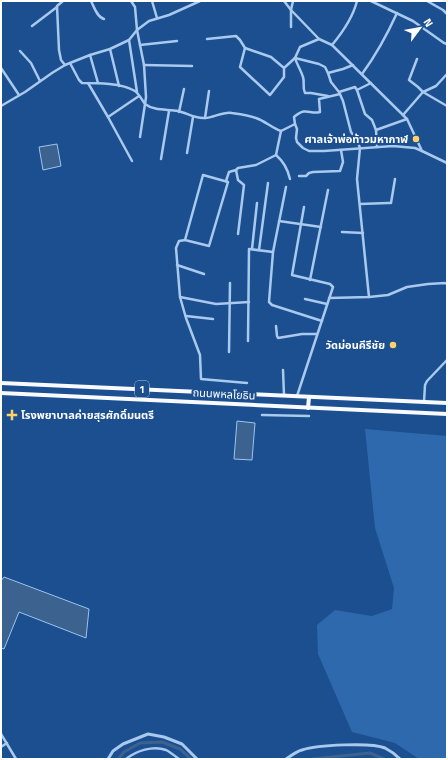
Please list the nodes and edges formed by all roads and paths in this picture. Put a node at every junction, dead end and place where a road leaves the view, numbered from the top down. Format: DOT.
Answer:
graph roads {
  1 [pos="63,1"];
  2 [pos="91,1"];
  3 [pos="131,1"];
  4 [pos="152,1"];
  5 [pos="200,1"];
  6 [pos="284,1"];
  7 [pos="293,1"];
  8 [pos="357,1"];
  9 [pos="370,1"];
  10 [pos="427,1"];
  11 [pos="57,6"];
  12 [pos="291,10"];
  13 [pos="397,13"];
  14 [pos="447,14"];
  15 [pos="157,18"];
  16 [pos="104,19"];
  17 [pos="32,26"];
  18 [pos="291,27"];
  19 [pos="137,30"];
  20 [pos="207,39"];
  21 [pos="319,39"];
  22 [pos="129,40"];
  23 [pos="177,41"];
  24 [pos="447,44"];
  25 [pos="140,45"];
  26 [pos="332,45"];
  27 [pos="245,48"];
  28 [pos="110,49"];
  29 [pos="20,51"];
  30 [pos="90,56"];
  31 [pos="295,58"];
  32 [pos="418,59"];
  33 [pos="70,63"];
  34 [pos="144,64"];
  35 [pos="65,65"];
  36 [pos="353,65"];
  37 [pos="192,66"];
  38 [pos="1,68"];
  39 [pos="284,68"];
  40 [pos="328,72"];
  41 [pos="362,74"];
  42 [pos="447,74"];
  43 [pos="40,81"];
  44 [pos="88,83"];
  45 [pos="98,83"];
  46 [pos="370,83"];
  47 [pos="120,86"];
  48 [pos="184,89"];
  49 [pos="357,90"];
  50 [pos="210,91"];
  51 [pos="137,92"];
  52 [pos="423,92"];
  53 [pos="340,93"];
  54 [pos="19,96"];
  55 [pos="139,96"];
  56 [pos="329,97"];
  57 [pos="145,104"];
  58 [pos="1,105"];
  59 [pos="447,106"];
  60 [pos="169,110"];
  61 [pos="179,112"];
  62 [pos="404,115"];
  63 [pos="108,116"];
  64 [pos="194,117"];
  65 [pos="205,118"];
  66 [pos="407,119"];
  67 [pos="295,124"];
  68 [pos="376,130"];
  69 [pos="281,131"];
  70 [pos="140,137"];
  71 [pos="377,147"];
  72 [pos="360,148"];
  73 [pos="341,150"];
  74 [pos="422,150"];
  75 [pos="187,153"];
  76 [pos="276,155"];
  77 [pos="161,159"];
  78 [pos="132,161"];
  79 [pos="446,164"];
  80 [pos="236,170"];
  81 [pos="299,176"];
  82 [pos="290,179"];
  83 [pos="396,179"];
  84 [pos="226,181"];
  85 [pos="268,183"];
  86 [pos="286,187"];
  87 [pos="328,190"];
  88 [pos="258,203"];
  89 [pos="360,204"];
  90 [pos="304,207"];
  91 [pos="279,221"];
  92 [pos="301,225"];
  93 [pos="321,227"];
  94 [pos="342,232"];
  95 [pos="362,233"];
  96 [pos="238,234"];
  97 [pos="185,240"];
  98 [pos="252,249"];
  99 [pos="259,250"];
  100 [pos="274,252"];
  101 [pos="177,265"];
  102 [pos="204,274"];
  103 [pos="310,280"];
  104 [pos="230,283"];
  105 [pos="447,284"];
  106 [pos="180,297"];
  107 [pos="369,297"];
  108 [pos="329,298"];
  109 [pos="305,299"];
  110 [pos="248,302"];
  111 [pos="230,304"];
  112 [pos="327,304"];
  113 [pos="186,316"];
  114 [pos="213,319"];
  115 [pos="322,321"];
  116 [pos="276,326"];
  117 [pos="317,334"];
  118 [pos="248,341"];
  119 [pos="229,352"];
  120 [pos="447,360"];
  121 [pos="283,370"];
  122 [pos="1,383"];
  123 [pos="247,383"];
  124 [pos="1,393"];
  125 [pos="284,395"];
  126 [pos="297,396"];
  127 [pos="309,396"];
  128 [pos="424,402"];
  129 [pos="447,403"];
  130 [pos="308,408"];
  131 [pos="447,414"];
  132 [pos="262,415"];
  133 [pos="309,416"];
  134 [pos="1,734"];
  135 [pos="7,743"];
  136 [pos="1,747"];
  137 [pos="16,759"];
  138 [pos="108,759"];
  139 [pos="126,759"];
  140 [pos="179,759"];
  141 [pos="197,759"];
  142 [pos="286,759"];
  143 [pos="400,759"];
  1 -- 11 [label="street"];
  2 -- 16 [label="street"];
  3 -- 19 [label="street"];
  4 -- 15 [label="street"];
  5 -- 15 [label="street"];
  6 -- 12 [label="street"];
  7 -- 12 [label="street"];
  8 -- 26 [label="street"];
  9 -- 13 [label="street"];
  10 -- 14 [label="street"];
  11 -- 17 [label="street"];
  11 -- 35 [label="street"];
  12 -- 18 [label="street"];
  12 -- 21 [label="street"];
  13 -- 24 [label="street"];
  13 -- 41 [label="street"];
  15 -- 19 [label="street"];
  19 -- 22 [label="street"];
  19 -- 25 [label="street"];
  20 -- 27 [label="street"];
  21 -- 26 [label="street"];
  21 -- 31 [label="street"];
  22 -- 28 [label="street"];
  22 -- 51 [label="street"];
  23 -- 25 [label="street"];
  25 -- 34 [label="street"];
  26 -- 36 [label="street"];
  27 -- 39 [label="street"];
  27 -- 39 [label="street"];
  28 -- 30 [label="street"];
  28 -- 47 [label="street"];
  29 -- 43 [label="street"];
  30 -- 33 [label="street"];
  30 -- 45 [label="street"];
  31 -- 39 [label="street"];
  31 -- 40 [label="street"];
  31 -- 56 [label="street"];
  32 -- 52 [label="street"];
  33 -- 35 [label="street"];
  33 -- 44 [label="street"];
  34 -- 37 [label="street"];
  34 -- 57 [label="street"];
  35 -- 43 [label="street"];
  36 -- 40 [label="street"];
  36 -- 41 [label="street"];
  38 -- 54 [label="street"];
  40 -- 53 [label="street"];
  41 -- 46 [label="street"];
  42 -- 52 [label="street"];
  43 -- 54 [label="street"];
  44 -- 45 [label="street"];
  44 -- 63 [label="street"];
  45 -- 47 [label="street"];
  46 -- 49 [label="street"];
  46 -- 62 [label="street"];
  47 -- 51 [label="street"];
  48 -- 61 [label="street"];
  49 -- 53 [label="street"];
  49 -- 68 [label="street"];
  50 -- 65 [label="street"];
  51 -- 55 [label="street"];
  52 -- 59 [label="street"];
  52 -- 62 [label="street"];
  53 -- 56 [label="street"];
  53 -- 72 [label="street"];
  54 -- 58 [label="street"];
  55 -- 57 [label="street"];
  55 -- 63 [label="street"];
  56 -- 67 [label="street"];
  57 -- 60 [label="street"];
  57 -- 70 [label="street"];
  60 -- 61 [label="street"];
  60 -- 77 [label="street"];
  61 -- 64 [label="street"];
  62 -- 66 [label="street"];
  63 -- 78 [label="street"];
  64 -- 65 [label="street"];
  64 -- 75 [label="street"];
  65 -- 69 [label="street"];
  66 -- 68 [label="street"];
  66 -- 74 [label="street"];
  67 -- 69 [label="street"];
  67 -- 73 [label="street"];
  68 -- 71 [label="street"];
  69 -- 76 [label="street"];
  71 -- 72 [label="street"];
  71 -- 74 [label="street"];
  72 -- 73 [label="street"];
  72 -- 89 [label="street"];
  73 -- 81 [label="street"];
  74 -- 79 [label="street"];
  76 -- 80 [label="street"];
  76 -- 82 [label="street"];
  80 -- 84 [label="street"];
  80 -- 96 [label="street"];
  83 -- 89 [label="street"];
  84 -- 97 [label="street"];
  84 -- 97 [label="street"];
  85 -- 99 [label="street"];
  86 -- 91 [label="street"];
  87 -- 93 [label="street"];
  88 -- 98 [label="street"];
  89 -- 95 [label="street"];
  90 -- 92 [label="street"];
  91 -- 92 [label="street"];
  91 -- 100 [label="street"];
  92 -- 93 [label="street"];
  92 -- 103 [label="street"];
  93 -- 103 [label="street"];
  94 -- 95 [label="street"];
  95 -- 107 [label="street"];
  97 -- 101 [label="street"];
  98 -- 99 [label="street"];
  98 -- 110 [label="street"];
  99 -- 100 [label="street"];
  100 -- 115 [label="street"];
  101 -- 102 [label="street"];
  101 -- 106 [label="street"];
  103 -- 108 [label="street"];
  104 -- 111 [label="street"];
  105 -- 107 [label="street"];
  106 -- 111 [label="street"];
  106 -- 113 [label="street"];
  107 -- 108 [label="street"];
  108 -- 112 [label="street"];
  109 -- 112 [label="street"];
  110 -- 111 [label="street"];
  110 -- 118 [label="street"];
  111 -- 119 [label="street"];
  112 -- 115 [label="street"];
  113 -- 114 [label="street"];
  113 -- 123 [label="street"];
  115 -- 117 [label="street"];
  116 -- 117 [label="street"];
  117 -- 126 [label="street"];
  120 -- 128 [label="street"];
  121 -- 125 [label="street"];
  122 -- 125 [label="highway, ถนนพหลโยธิน / 1"];
  124 -- 130 [label="highway, ถนนพหลโยธิน / 1"];
  125 -- 126 [label="highway, ถนนพหลโยธิน / 1"];
  126 -- 127 [label="highway, ถนนพหลโยธิน / 1"];
  127 -- 128 [label="highway, ถนนพหลโยธิน / 1"];
  127 -- 130 [label="highway"];
  128 -- 129 [label="highway, ถนนพหลโยธิน / 1"];
  130 -- 131 [label="highway, ถนนพหลโยธิน / 1"];
  132 -- 133 [label="street"];
  134 -- 135 [label="street"];
  135 -- 136 [label="street"];
  135 -- 137 [label="street"];
  138 -- 141 [label="street"];
  139 -- 140 [label="street"];
  142 -- 143 [label="street"];
}
